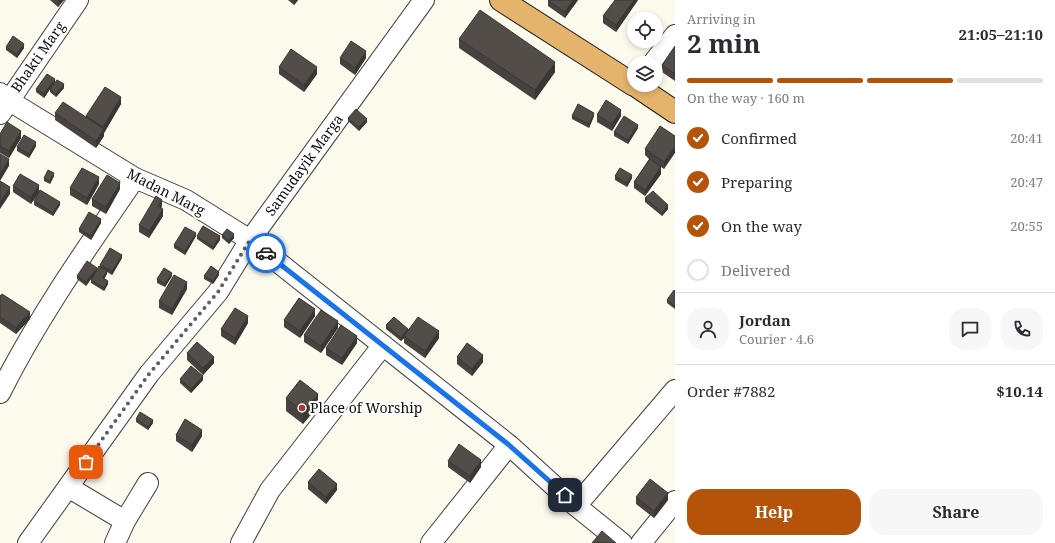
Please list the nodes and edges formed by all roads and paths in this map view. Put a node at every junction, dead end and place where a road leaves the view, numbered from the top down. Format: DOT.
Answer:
graph roads {
  1 [pos="78,0"];
  2 [pos="424,0"];
  3 [pos="501,0"];
  4 [pos="675,35"];
  5 [pos="659,56"];
  6 [pos="627,80"];
  7 [pos="645,92"];
  8 [pos="3,102"];
  9 [pos="675,112"];
  10 [pos="135,178"];
  11 [pos="250,240"];
  12 [pos="383,345"];
  13 [pos="675,390"];
  14 [pos="0,393"];
  15 [pos="509,445"];
  16 [pos="148,483"];
  17 [pos="68,487"];
  18 [pos="675,501"];
  19 [pos="576,506"];
  20 [pos="125,521"];
  21 [pos="28,543"];
  22 [pos="115,543"];
  23 [pos="241,543"];
  24 [pos="431,543"];
  25 [pos="622,543"];
  26 [pos="641,543"];
  1 -- 8 [label="street, Bhakti Marg"];
  2 -- 11 [label="street, Samudayik Marga"];
  3 -- 6 [label="highway"];
  4 -- 5 [label="street"];
  7 -- 9 [label="highway"];
  8 -- 10 [label="street, Madan Marg"];
  10 -- 11 [label="street, Madan Marg"];
  10 -- 14 [label="street"];
  11 -- 12 [label="street, Madan Marg"];
  11 -- 17 [label="street, Samudayik Marga"];
  12 -- 15 [label="street, Madan Marg"];
  12 -- 23 [label="street"];
  13 -- 19 [label="street"];
  15 -- 19 [label="street, Madan Marg"];
  15 -- 24 [label="street"];
  16 -- 20 [label="street"];
  17 -- 20 [label="street"];
  17 -- 21 [label="street, Samudayik Marga"];
  18 -- 26 [label="street"];
  19 -- 25 [label="street, Madan Marg"];
  20 -- 22 [label="street"];
}
